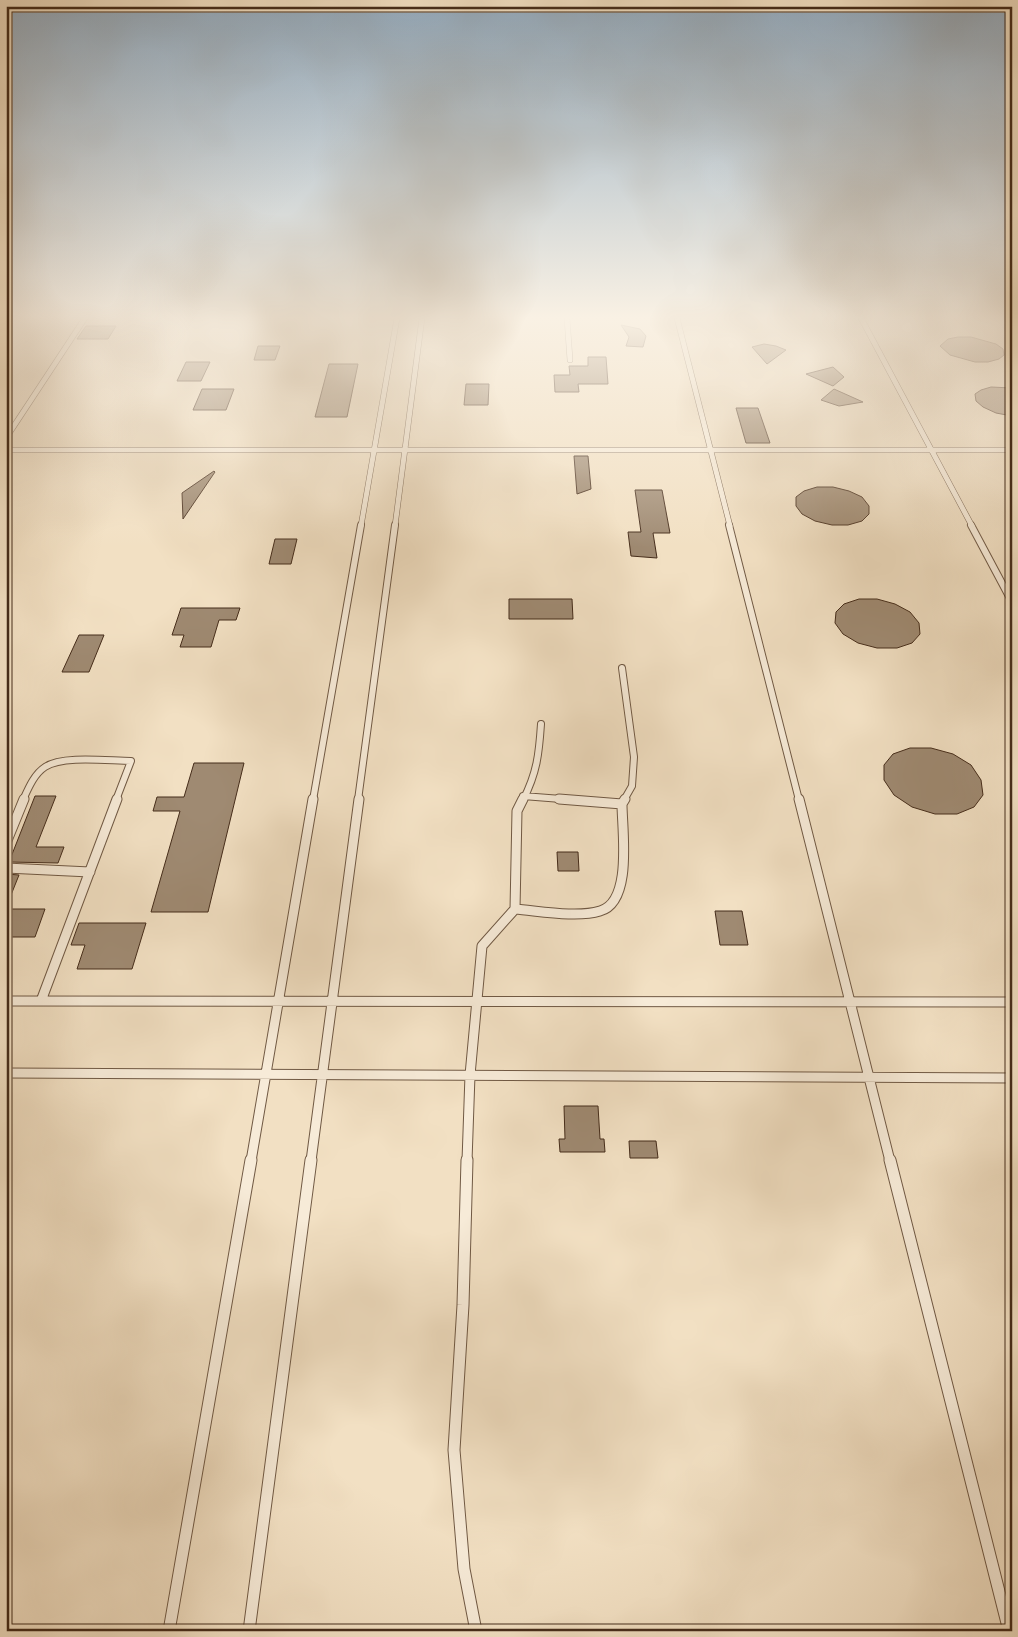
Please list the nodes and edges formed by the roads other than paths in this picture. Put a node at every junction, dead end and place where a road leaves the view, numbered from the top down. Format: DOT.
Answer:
graph roads {
  1 [pos="35,394"];
  2 [pos="383,394"];
  3 [pos="412,394"];
  4 [pos="696,394"];
  5 [pos="901,394"];
  6 [pos="6,438"];
  7 [pos="6,450"];
  8 [pos="373,450"];
  9 [pos="404,450"];
  10 [pos="931,450"];
  11 [pos="1012,450"];
  12 [pos="710,451"];
  13 [pos="1012,602"];
  14 [pos="622,668"];
  15 [pos="541,724"];
  16 [pos="523,796"];
  17 [pos="622,804"];
  18 [pos="6,843"];
  19 [pos="6,868"];
  20 [pos="90,872"];
  21 [pos="515,909"];
  22 [pos="6,1000"];
  23 [pos="850,1000"];
  24 [pos="42,1001"];
  25 [pos="476,1002"];
  26 [pos="1012,1002"];
  27 [pos="278,1003"];
  28 [pos="332,1003"];
  29 [pos="6,1073"];
  30 [pos="322,1073"];
  31 [pos="266,1074"];
  32 [pos="470,1075"];
  33 [pos="1012,1078"];
  34 [pos="869,1079"];
  35 [pos="169,1631"];
  36 [pos="249,1631"];
  37 [pos="476,1631"];
  38 [pos="1009,1631"];
  1 -- 6 [label="lane"];
  2 -- 8 [label="lane"];
  3 -- 9 [label="lane"];
  4 -- 12 [label="lane"];
  5 -- 10 [label="lane"];
  7 -- 8 [label="lane"];
  8 -- 9 [label="lane"];
  8 -- 27 [label="lane"];
  9 -- 12 [label="lane"];
  9 -- 28 [label="lane"];
  10 -- 11 [label="lane"];
  10 -- 12 [label="lane"];
  10 -- 13 [label="lane"];
  12 -- 23 [label="lane"];
  14 -- 17 [label="lane"];
  15 -- 16 [label="lane"];
  16 -- 17 [label="lane"];
  16 -- 21 [label="lane"];
  17 -- 21 [label="lane"];
  18 -- 20 [label="lane"];
  19 -- 20 [label="lane"];
  20 -- 24 [label="lane"];
  21 -- 25 [label="lane"];
  22 -- 24 [label="lane"];
  23 -- 25 [label="lane"];
  23 -- 26 [label="lane"];
  23 -- 34 [label="lane"];
  24 -- 27 [label="lane"];
  25 -- 28 [label="lane"];
  25 -- 32 [label="lane"];
  27 -- 28 [label="lane"];
  27 -- 31 [label="lane"];
  28 -- 30 [label="lane"];
  29 -- 31 [label="lane"];
  30 -- 31 [label="lane"];
  30 -- 32 [label="lane"];
  30 -- 36 [label="lane"];
  31 -- 35 [label="lane"];
  32 -- 34 [label="lane"];
  32 -- 37 [label="lane"];
  33 -- 34 [label="lane"];
  34 -- 38 [label="lane"];
}
